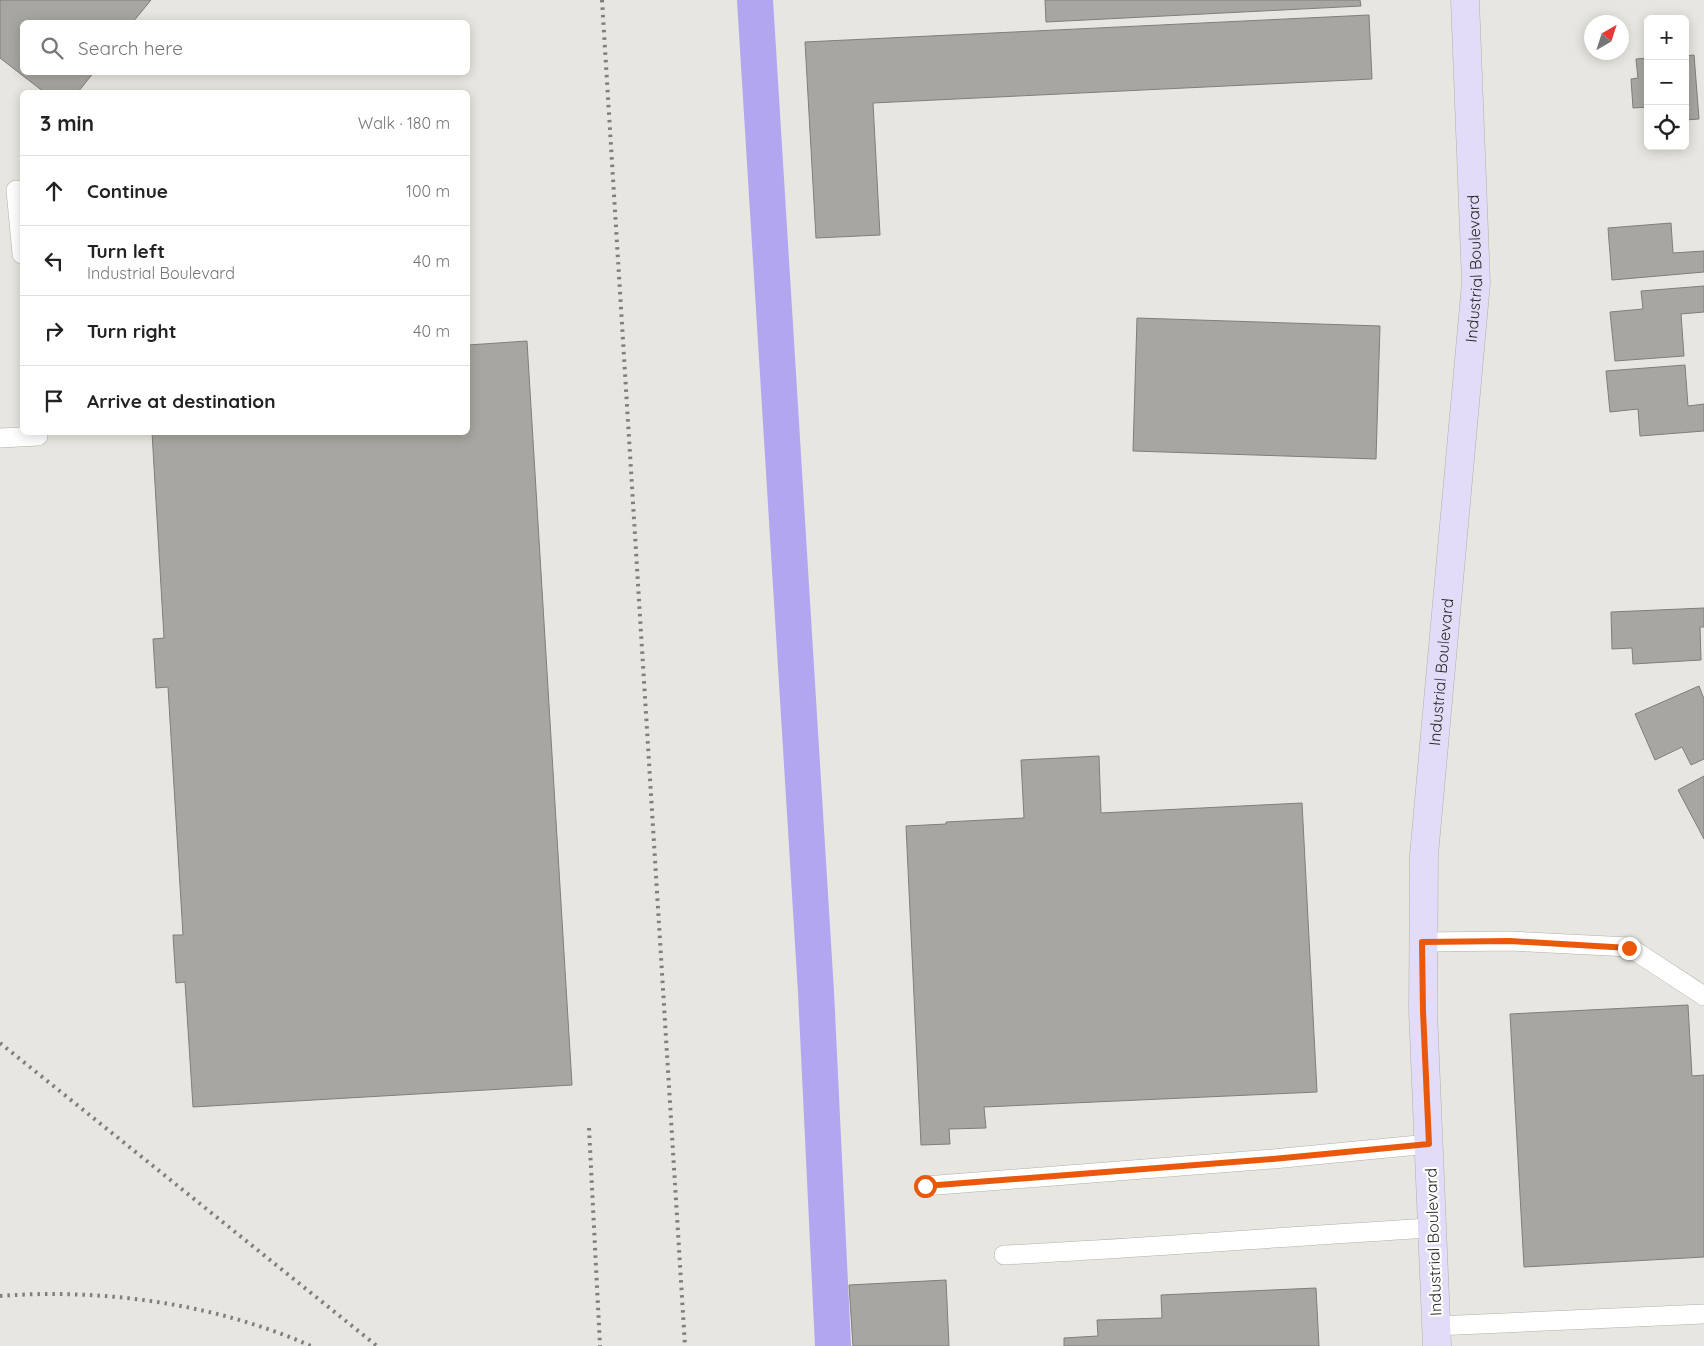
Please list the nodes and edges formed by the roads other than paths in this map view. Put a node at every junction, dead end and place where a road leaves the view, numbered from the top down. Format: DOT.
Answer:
graph roads {
  1 [pos="1465,0"];
  2 [pos="16,190"];
  3 [pos="20,233"];
  4 [pos="38,435"];
  5 [pos="0,438"];
  6 [pos="1422,942"];
  7 [pos="1704,996"];
  8 [pos="1429,1144"];
  9 [pos="925,1186"];
  10 [pos="1432,1228"];
  11 [pos="1004,1255"];
  12 [pos="1704,1314"];
  13 [pos="1437,1336"];
  1 -- 6 [label="main road, Industrial Boulevard"];
  2 -- 3 [label="lane"];
  4 -- 5 [label="lane"];
  6 -- 7 [label="lane"];
  6 -- 8 [label="main road, Industrial Boulevard"];
  8 -- 9 [label="lane"];
  8 -- 10 [label="main road, Industrial Boulevard"];
  10 -- 11 [label="lane"];
  10 -- 13 [label="main road, Industrial Boulevard"];
  12 -- 13 [label="lane"];
}
